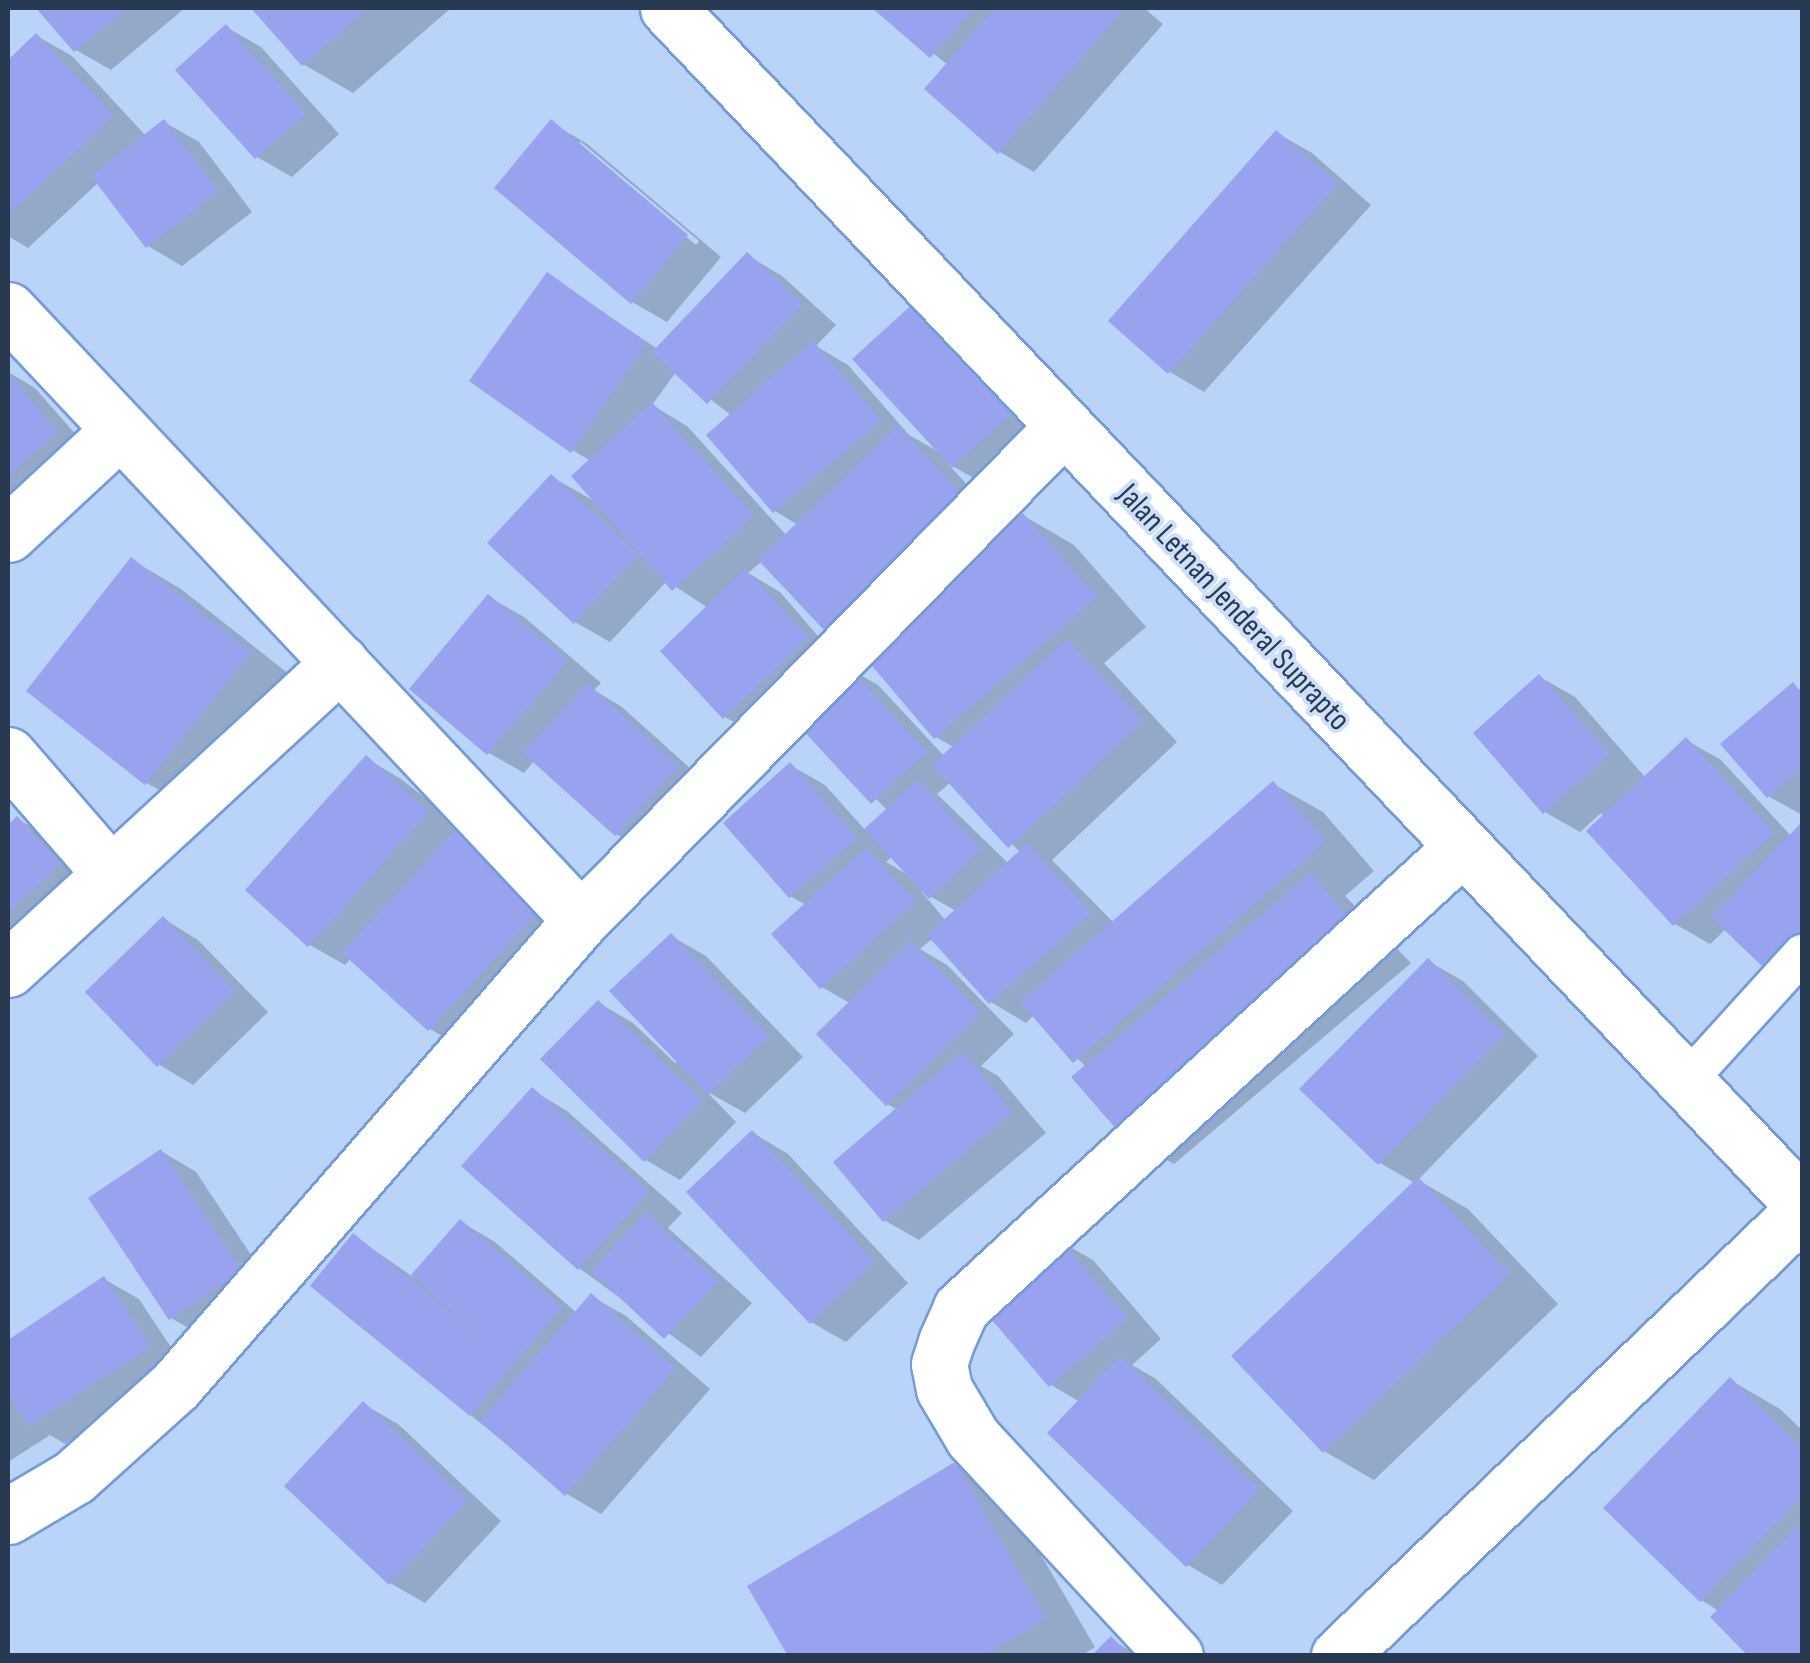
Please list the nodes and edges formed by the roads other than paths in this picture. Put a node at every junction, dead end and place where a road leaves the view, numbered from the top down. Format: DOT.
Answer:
graph roads {
  1 [pos="668,8"];
  2 [pos="8,310"];
  3 [pos="1062,427"];
  4 [pos="120,430"];
  5 [pos="8,534"];
  6 [pos="340,664"];
  7 [pos="8,755"];
  8 [pos="1461,848"];
  9 [pos="111,874"];
  10 [pos="581,920"];
  11 [pos="1802,954"];
  12 [pos="8,969"];
  13 [pos="1686,1082"];
  14 [pos="1802,1208"];
  15 [pos="8,1516"];
  16 [pos="1175,1656"];
  17 [pos="1339,1656"];
  1 -- 3 [label="street, Jalan Letnan Jenderal Suprapto"];
  2 -- 4 [label="street"];
  3 -- 8 [label="street, Jalan Letnan Jenderal Suprapto"];
  3 -- 10 [label="street"];
  4 -- 5 [label="street"];
  4 -- 6 [label="street"];
  6 -- 9 [label="street"];
  6 -- 10 [label="street"];
  7 -- 9 [label="street"];
  8 -- 13 [label="street, Jalan Letnan Jenderal Suprapto"];
  8 -- 16 [label="street"];
  9 -- 12 [label="street"];
  10 -- 15 [label="street"];
  11 -- 13 [label="lane"];
  13 -- 14 [label="street, Jalan Letnan Jenderal Suprapto"];
  14 -- 17 [label="street"];
}
